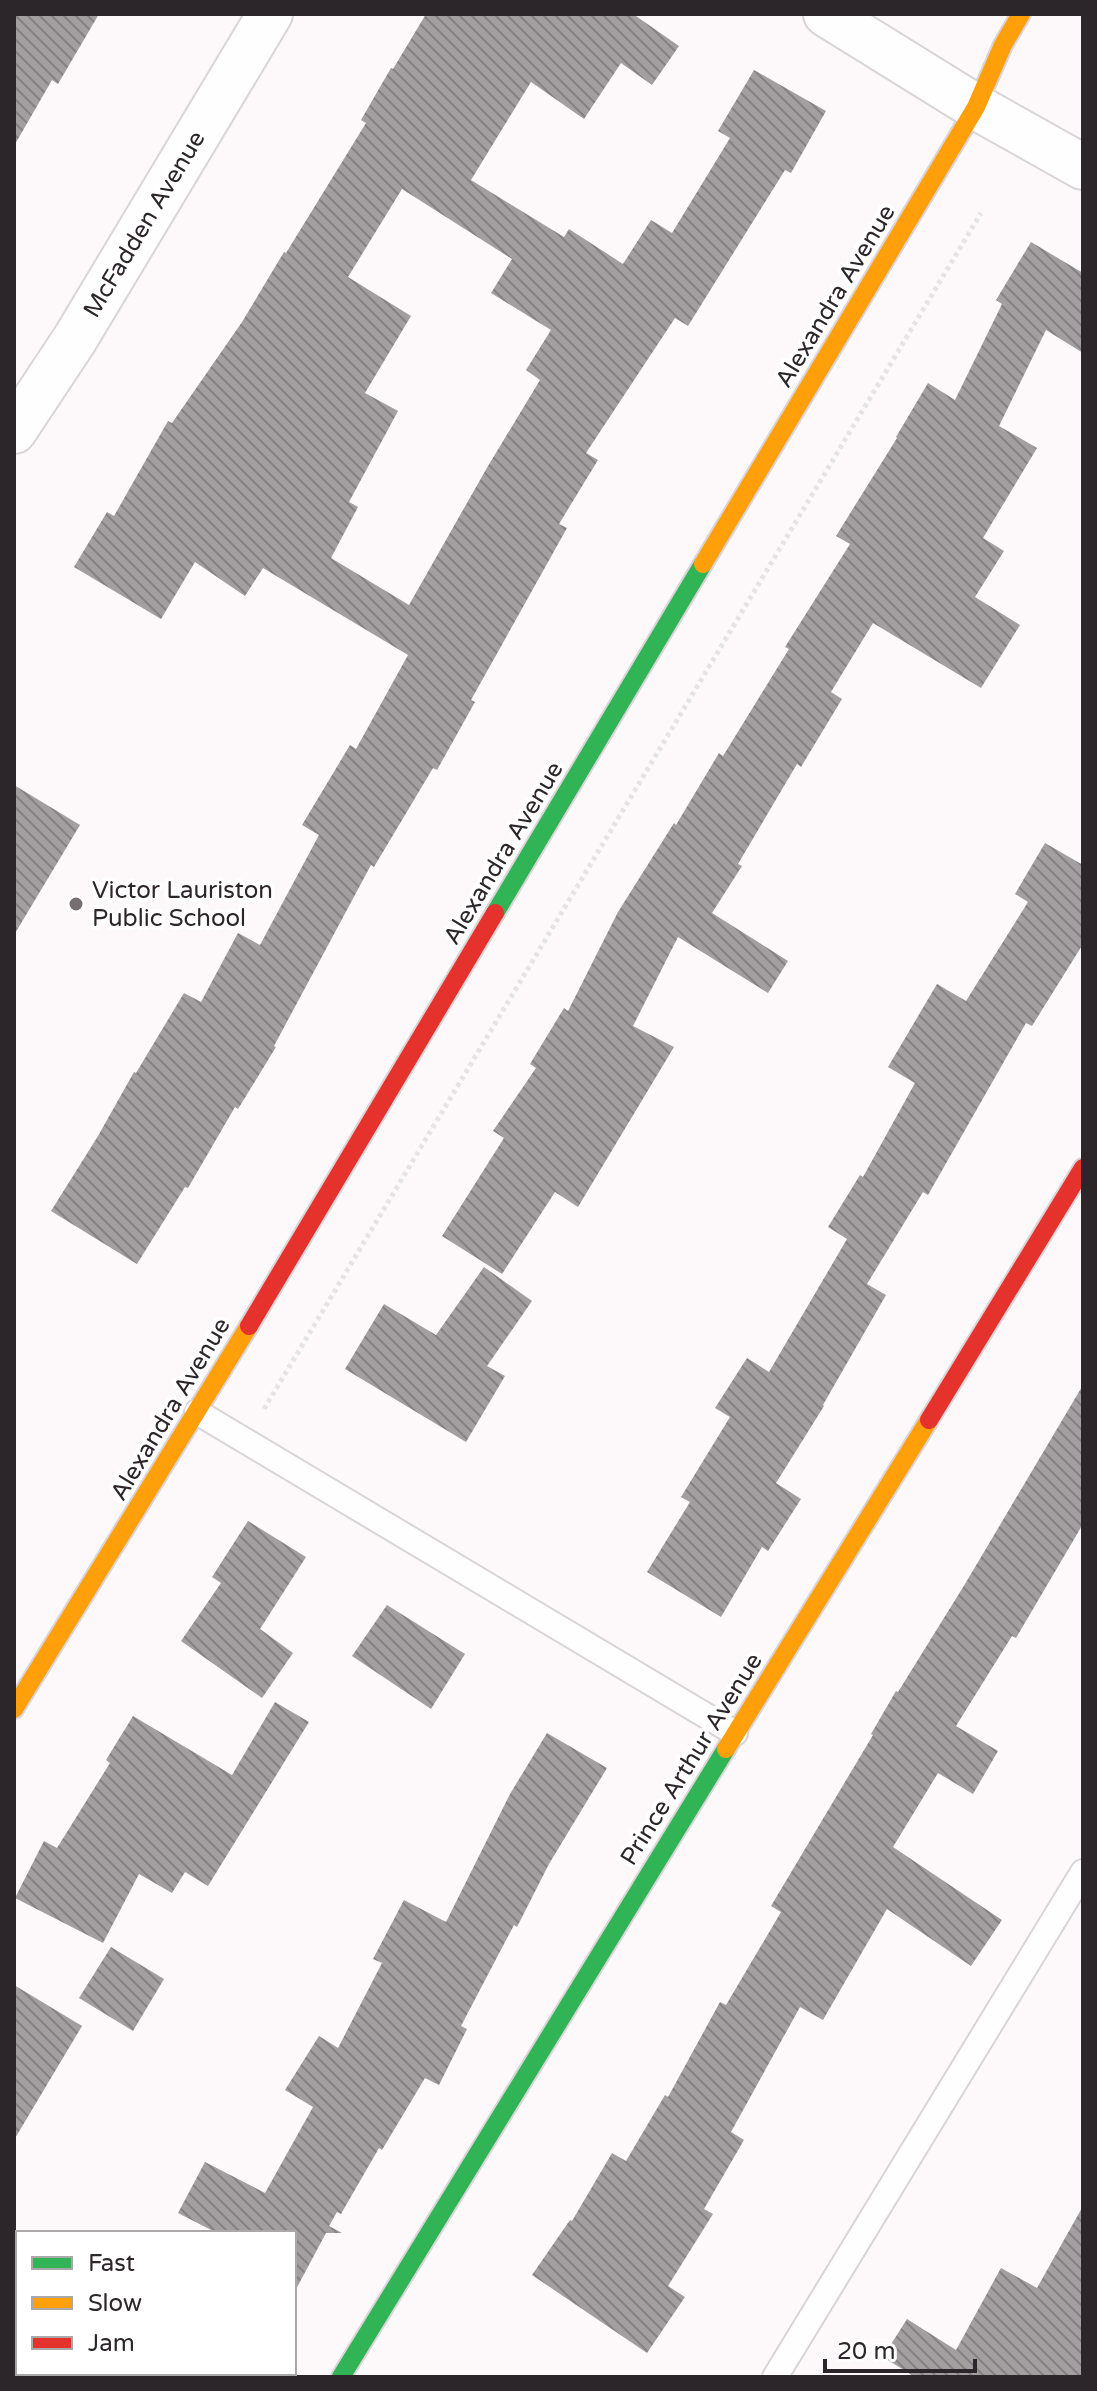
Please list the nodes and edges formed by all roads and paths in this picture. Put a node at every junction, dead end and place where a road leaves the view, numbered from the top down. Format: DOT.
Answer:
graph roads {
  1 [pos="270,14"];
  2 [pos="826,14"];
  3 [pos="1021,14"];
  4 [pos="976,107"];
  5 [pos="1083,167"];
  6 [pos="981,213"];
  7 [pos="14,431"];
  8 [pos="1083,1168"];
  9 [pos="264,1410"];
  10 [pos="197,1412"];
  11 [pos="14,1709"];
  12 [pos="735,1733"];
  13 [pos="1083,1872"];
  14 [pos="341,2377"];
  15 [pos="775,2377"];
  1 -- 7 [label="street, McFadden Avenue"];
  2 -- 4 [label="street"];
  3 -- 4 [label="street, Alexandra Avenue"];
  4 -- 5 [label="street"];
  4 -- 10 [label="street, Alexandra Avenue"];
  6 -- 9 [label="path"];
  8 -- 12 [label="street, Prince Arthur Avenue"];
  10 -- 11 [label="street, Alexandra Avenue"];
  10 -- 12 [label="lane"];
  12 -- 14 [label="street, Prince Arthur Avenue"];
  13 -- 15 [label="lane"];
}
